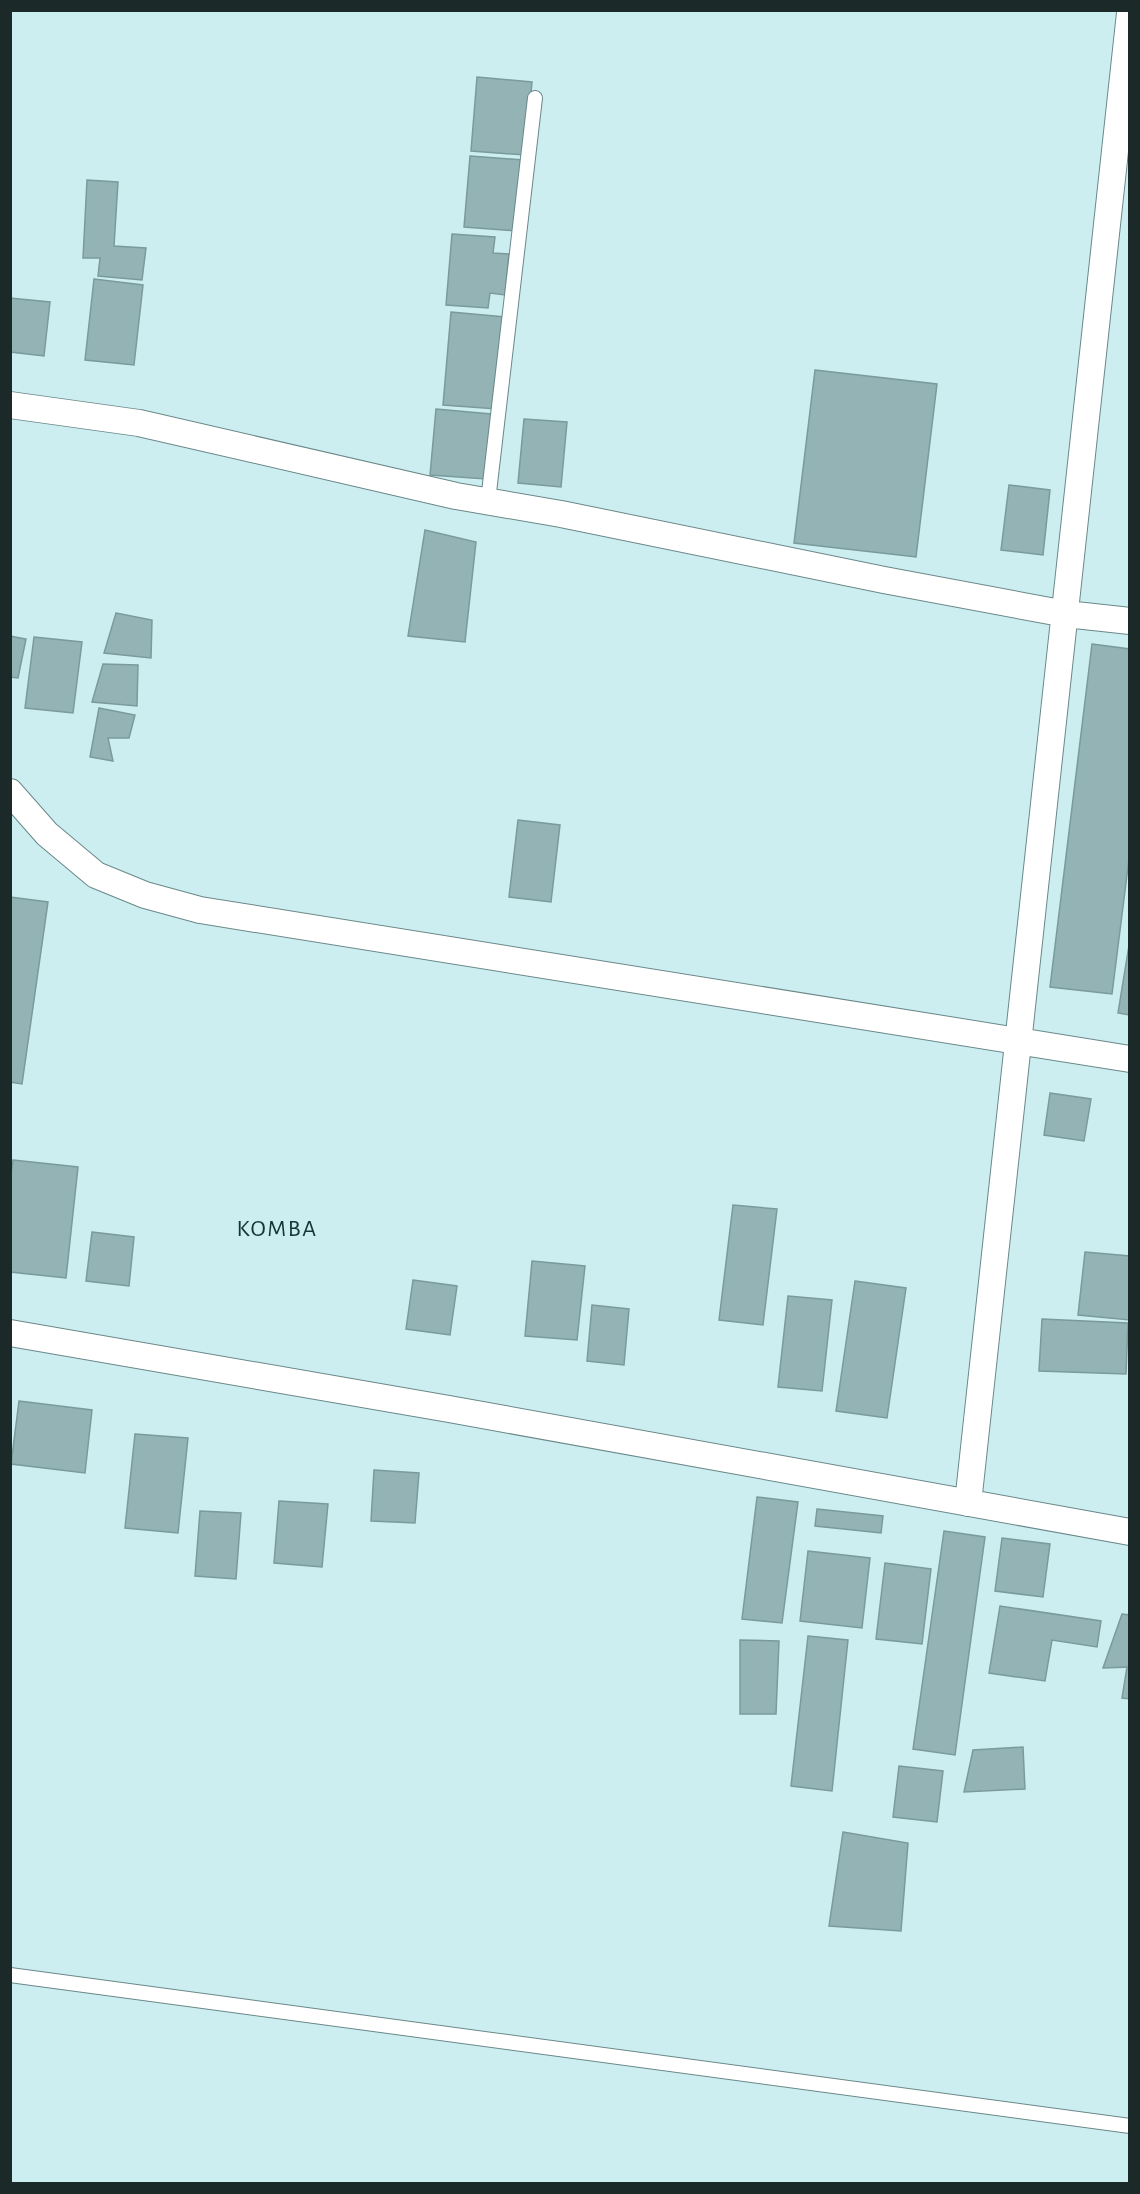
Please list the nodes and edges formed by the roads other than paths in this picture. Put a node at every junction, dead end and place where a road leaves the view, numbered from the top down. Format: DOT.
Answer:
graph roads {
  1 [pos="1130,13"];
  2 [pos="535,98"];
  3 [pos="1121,181"];
  4 [pos="10,405"];
  5 [pos="488,501"];
  6 [pos="1066,615"];
  7 [pos="1130,621"];
  8 [pos="10,792"];
  9 [pos="1016,1040"];
  10 [pos="1130,1059"];
  11 [pos="10,1333"];
  12 [pos="968,1503"];
  13 [pos="1130,1532"];
  14 [pos="10,1975"];
  15 [pos="1130,2126"];
  1 -- 3 [label="street"];
  2 -- 5 [label="lane"];
  3 -- 6 [label="street"];
  4 -- 5 [label="street"];
  5 -- 6 [label="street"];
  6 -- 7 [label="street"];
  6 -- 9 [label="street"];
  8 -- 9 [label="street"];
  9 -- 10 [label="street"];
  9 -- 12 [label="street"];
  11 -- 12 [label="street"];
  12 -- 13 [label="street"];
  14 -- 15 [label="lane"];
}
